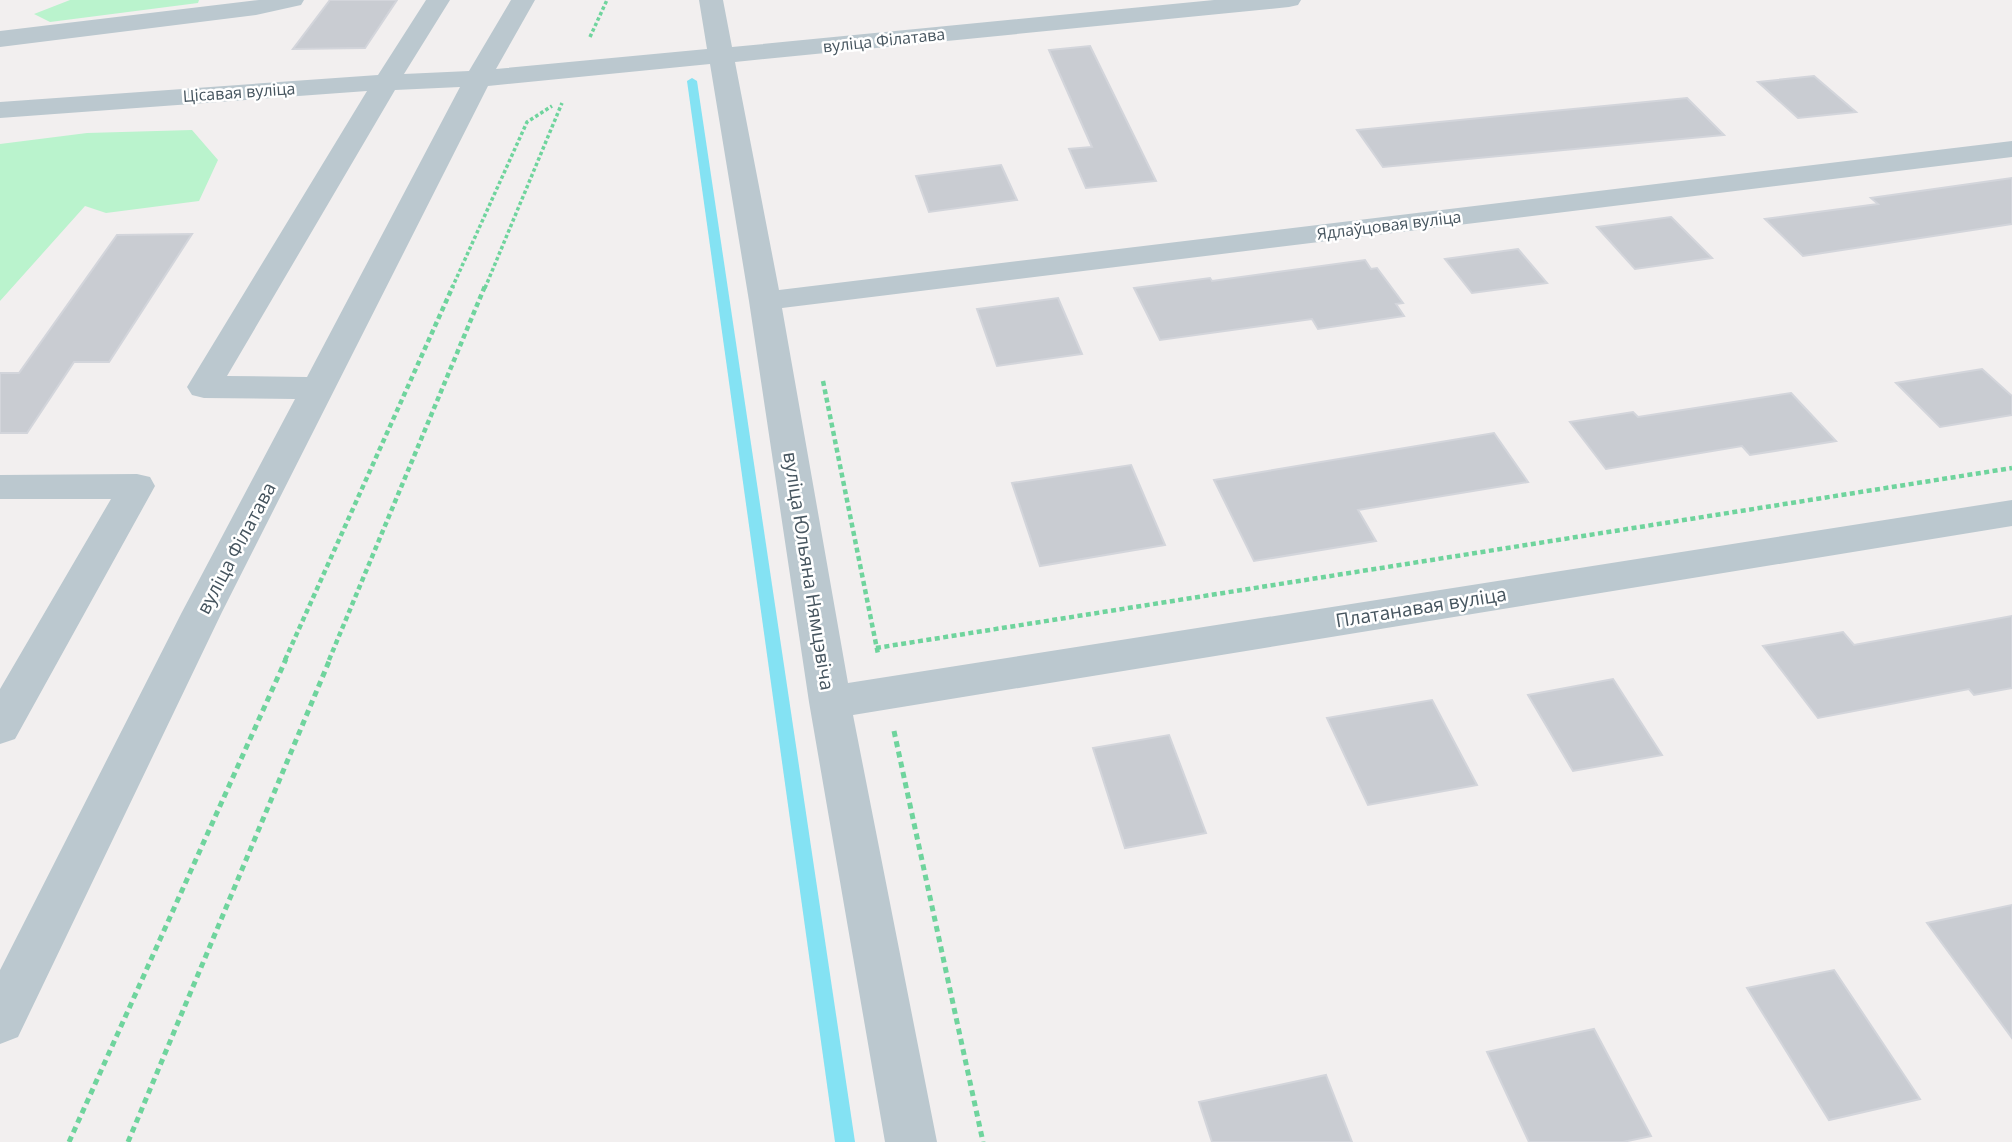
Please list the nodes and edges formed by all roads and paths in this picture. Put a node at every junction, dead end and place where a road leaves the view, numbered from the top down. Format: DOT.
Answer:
graph roads {
  1 [pos="292,0"];
  2 [pos="438,0"];
  3 [pos="523,0"];
  4 [pos="607,0"];
  5 [pos="711,0"];
  6 [pos="1289,0"];
  7 [pos="0,39"];
  8 [pos="721,57"];
  9 [pos="577,70"];
  10 [pos="478,79"];
  11 [pos="386,82"];
  12 [pos="0,110"];
  13 [pos="2012,149"];
  14 [pos="765,301"];
  15 [pos="822,377"];
  16 [pos="320,388"];
  17 [pos="2012,468"];
  18 [pos="0,487"];
  19 [pos="2012,513"];
  20 [pos="876,648"];
  21 [pos="886,693"];
  22 [pos="830,702"];
  23 [pos="0,727"];
  24 [pos="0,1021"];
  25 [pos="69,1142"];
  26 [pos="128,1142"];
  27 [pos="911,1142"];
  28 [pos="983,1142"];
  1 -- 7 [label="street"];
  2 -- 11 [label="street"];
  3 -- 10 [label="street, вуліца Філатава"];
  4 -- 9 [label="path"];
  5 -- 8 [label="street, вуліца Юльяна Нямцэвіча"];
  6 -- 8 [label="street, вуліца Філатава"];
  8 -- 9 [label="street, вуліца Філатава"];
  8 -- 14 [label="street, вуліца Юльяна Нямцэвіча"];
  9 -- 10 [label="street, вуліца Філатава"];
  10 -- 11 [label="street, Цісавая вуліца"];
  10 -- 16 [label="street, вуліца Філатава"];
  11 -- 12 [label="street, Цісавая вуліца"];
  11 -- 16 [label="street"];
  13 -- 14 [label="street, Ядлаўцовая вуліца"];
  14 -- 22 [label="street, вуліца Юльяна Нямцэвіча"];
  15 -- 20 [label="path"];
  16 -- 24 [label="street, вуліца Філатава"];
  17 -- 20 [label="path"];
  18 -- 23 [label="street"];
  19 -- 21 [label="street, Платанавая вуліца"];
  20 -- 21 [label="path"];
  21 -- 22 [label="street, Платанавая вуліца"];
  21 -- 28 [label="path"];
  22 -- 27 [label="street, вуліца Юльяна Нямцэвіча"];
  25 -- 26 [label="path"];
}
